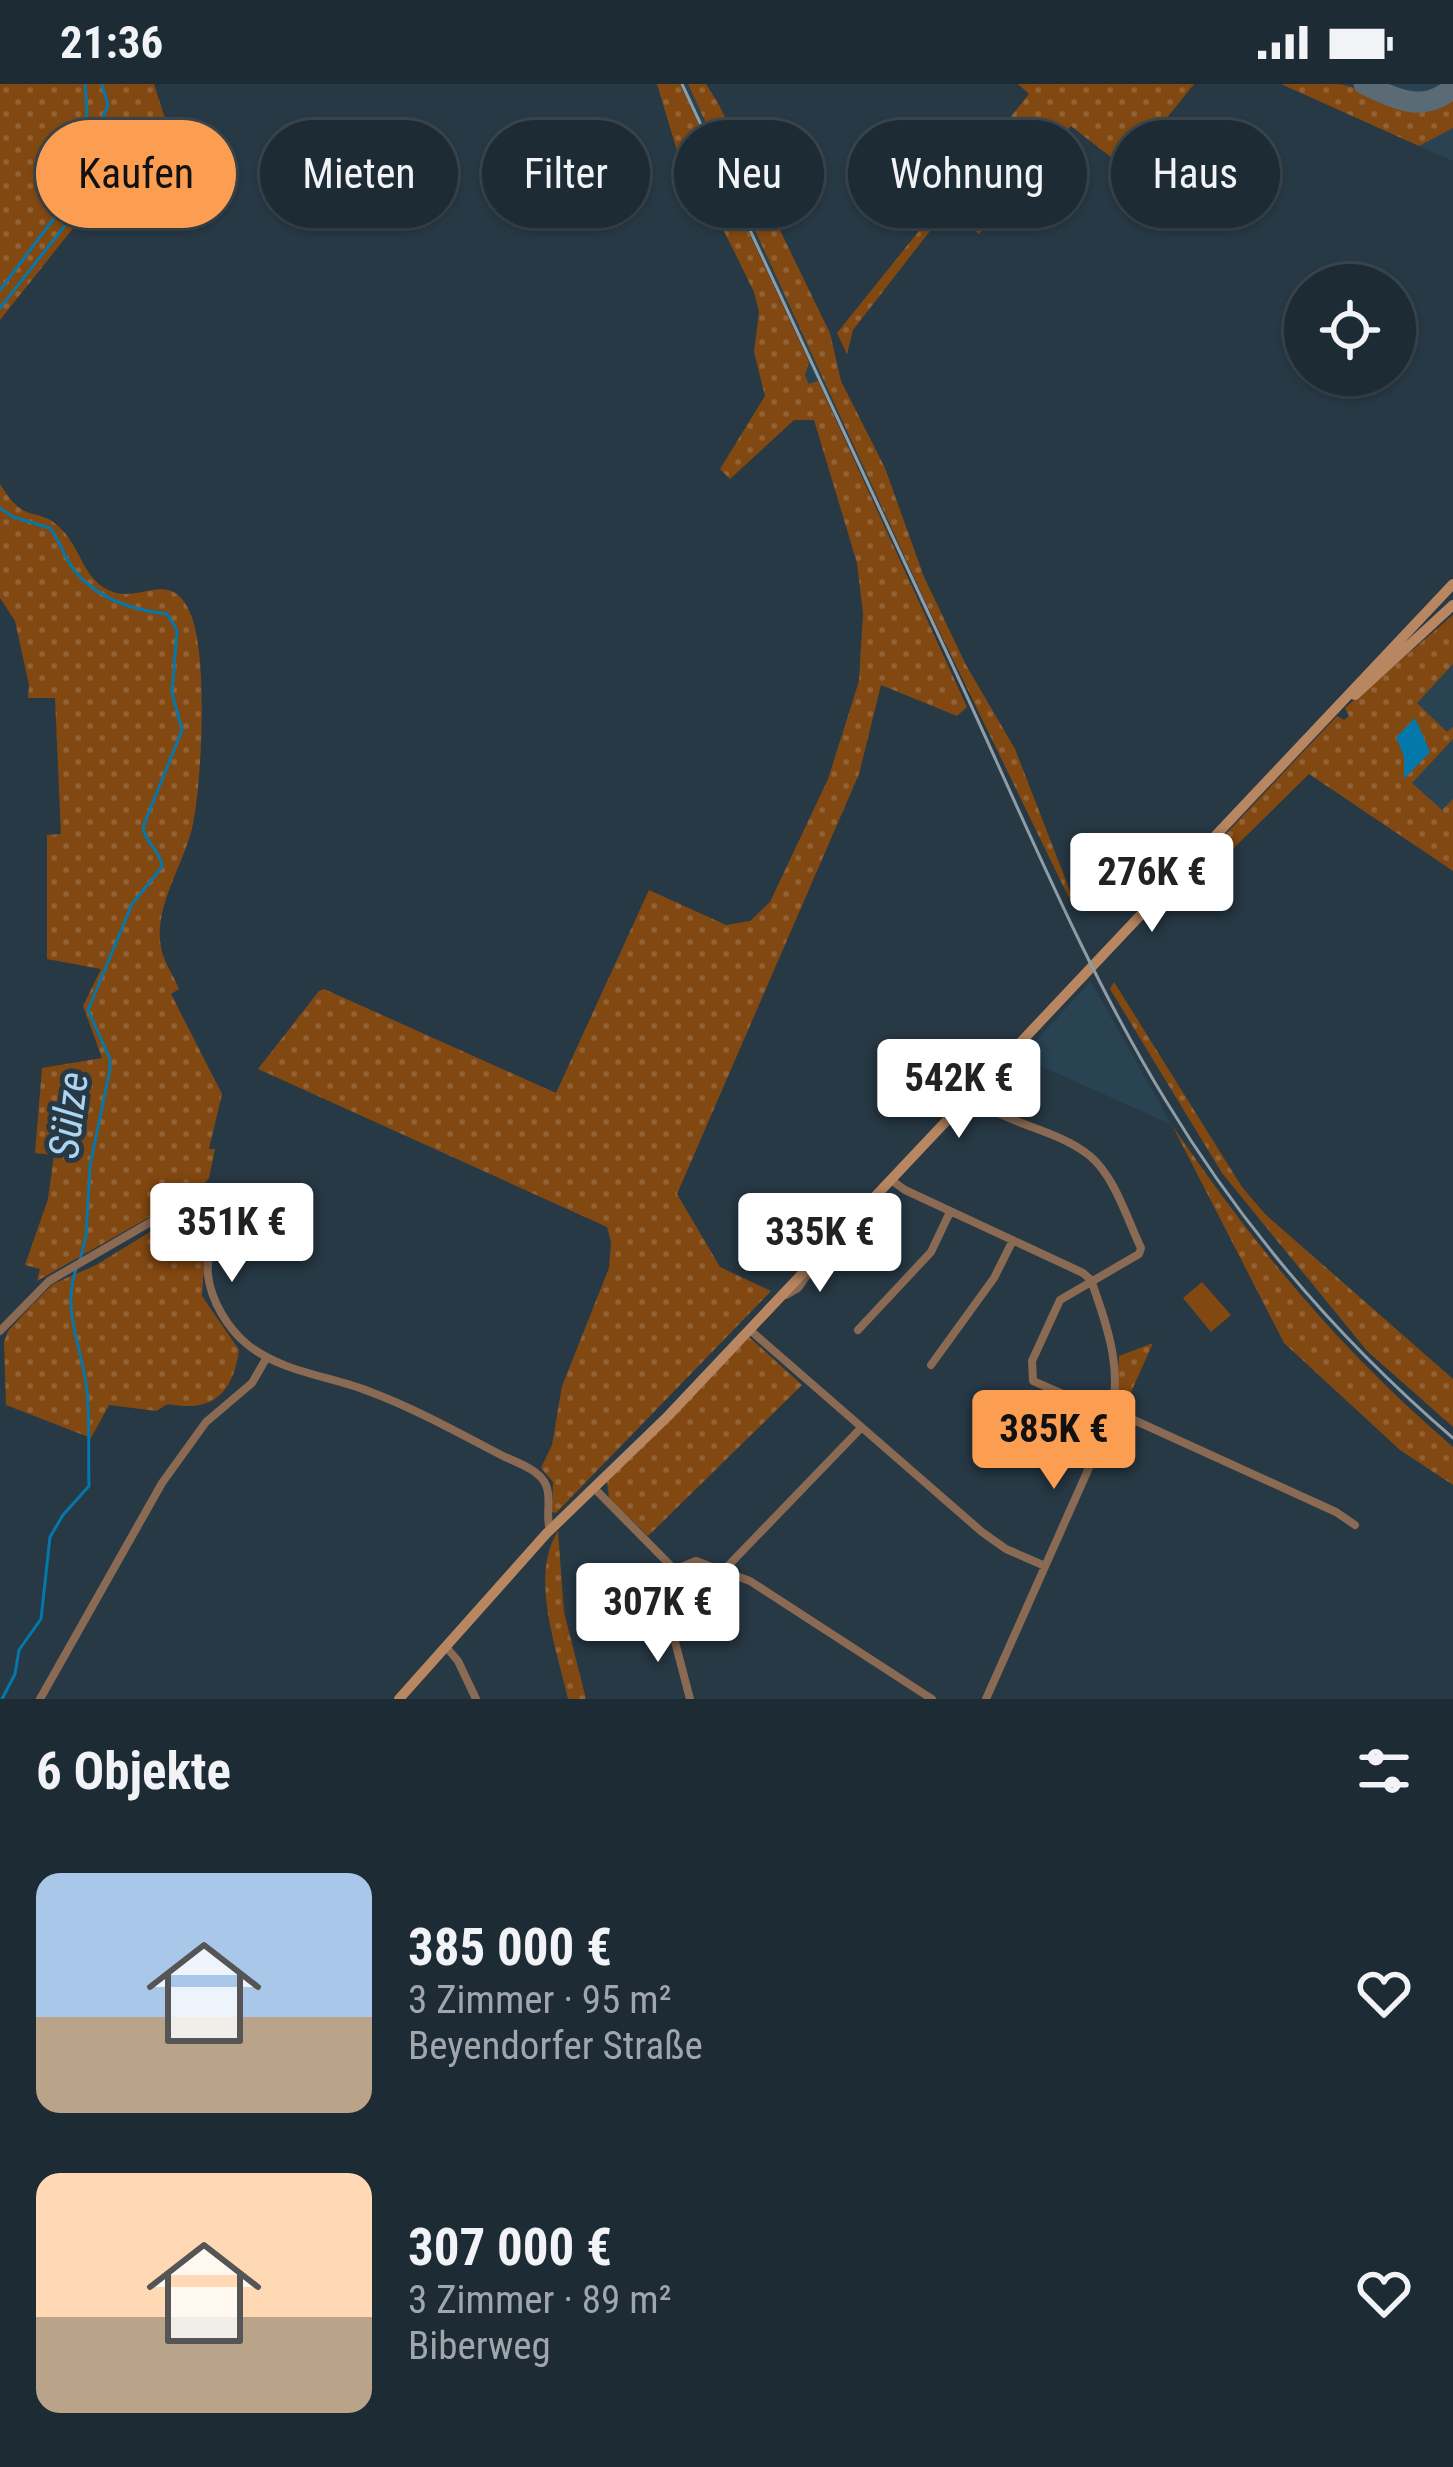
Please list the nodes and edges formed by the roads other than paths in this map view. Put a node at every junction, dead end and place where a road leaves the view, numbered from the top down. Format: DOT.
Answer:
graph roads {
  1 [pos="1453,584"];
  2 [pos="1453,604"];
  3 [pos="1342,703"];
  4 [pos="970,1095"];
  5 [pos="891,1180"];
  6 [pos="950,1212"];
  7 [pos="1013,1240"];
  8 [pos="822,1253"];
  9 [pos="806,1270"];
  10 [pos="1091,1280"];
  11 [pos="779,1299"];
  12 [pos="768,1311"];
  13 [pos="0,1330"];
  14 [pos="750,1330"];
  15 [pos="859,1330"];
  16 [pos="267,1357"];
  17 [pos="932,1365"];
  18 [pos="1112,1415"];
  19 [pos="861,1428"];
  20 [pos="594,1488"];
  21 [pos="1354,1525"];
  22 [pos="550,1530"];
  23 [pos="1045,1565"];
  24 [pos="725,1569"];
  25 [pos="675,1570"];
  26 [pos="446,1647"];
  27 [pos="990,1697"];
  28 [pos="40,1699"];
  29 [pos="399,1699"];
  30 [pos="476,1699"];
  31 [pos="690,1699"];
  32 [pos="932,1699"];
  1 -- 3 [label="main road"];
  2 -- 3 [label="main road"];
  3 -- 4 [label="main road"];
  4 -- 5 [label="main road"];
  4 -- 10 [label="street"];
  5 -- 6 [label="street"];
  5 -- 8 [label="main road"];
  6 -- 7 [label="street"];
  6 -- 15 [label="street"];
  7 -- 10 [label="street"];
  7 -- 17 [label="street"];
  8 -- 9 [label="main road"];
  8 -- 11 [label="street"];
  9 -- 11 [label="main road"];
  9 -- 12 [label="street"];
  10 -- 18 [label="street"];
  10 -- 18 [label="street"];
  11 -- 12 [label="main road"];
  12 -- 14 [label="main road"];
  13 -- 16 [label="street"];
  14 -- 19 [label="street"];
  14 -- 20 [label="main road"];
  16 -- 22 [label="street"];
  16 -- 28 [label="street"];
  18 -- 21 [label="street"];
  18 -- 23 [label="street"];
  19 -- 23 [label="street"];
  19 -- 24 [label="street"];
  20 -- 22 [label="main road"];
  20 -- 25 [label="street"];
  22 -- 26 [label="main road"];
  23 -- 27 [label="street"];
  24 -- 25 [label="street"];
  24 -- 32 [label="street"];
  25 -- 31 [label="street"];
  26 -- 29 [label="main road"];
  26 -- 30 [label="street"];
}
